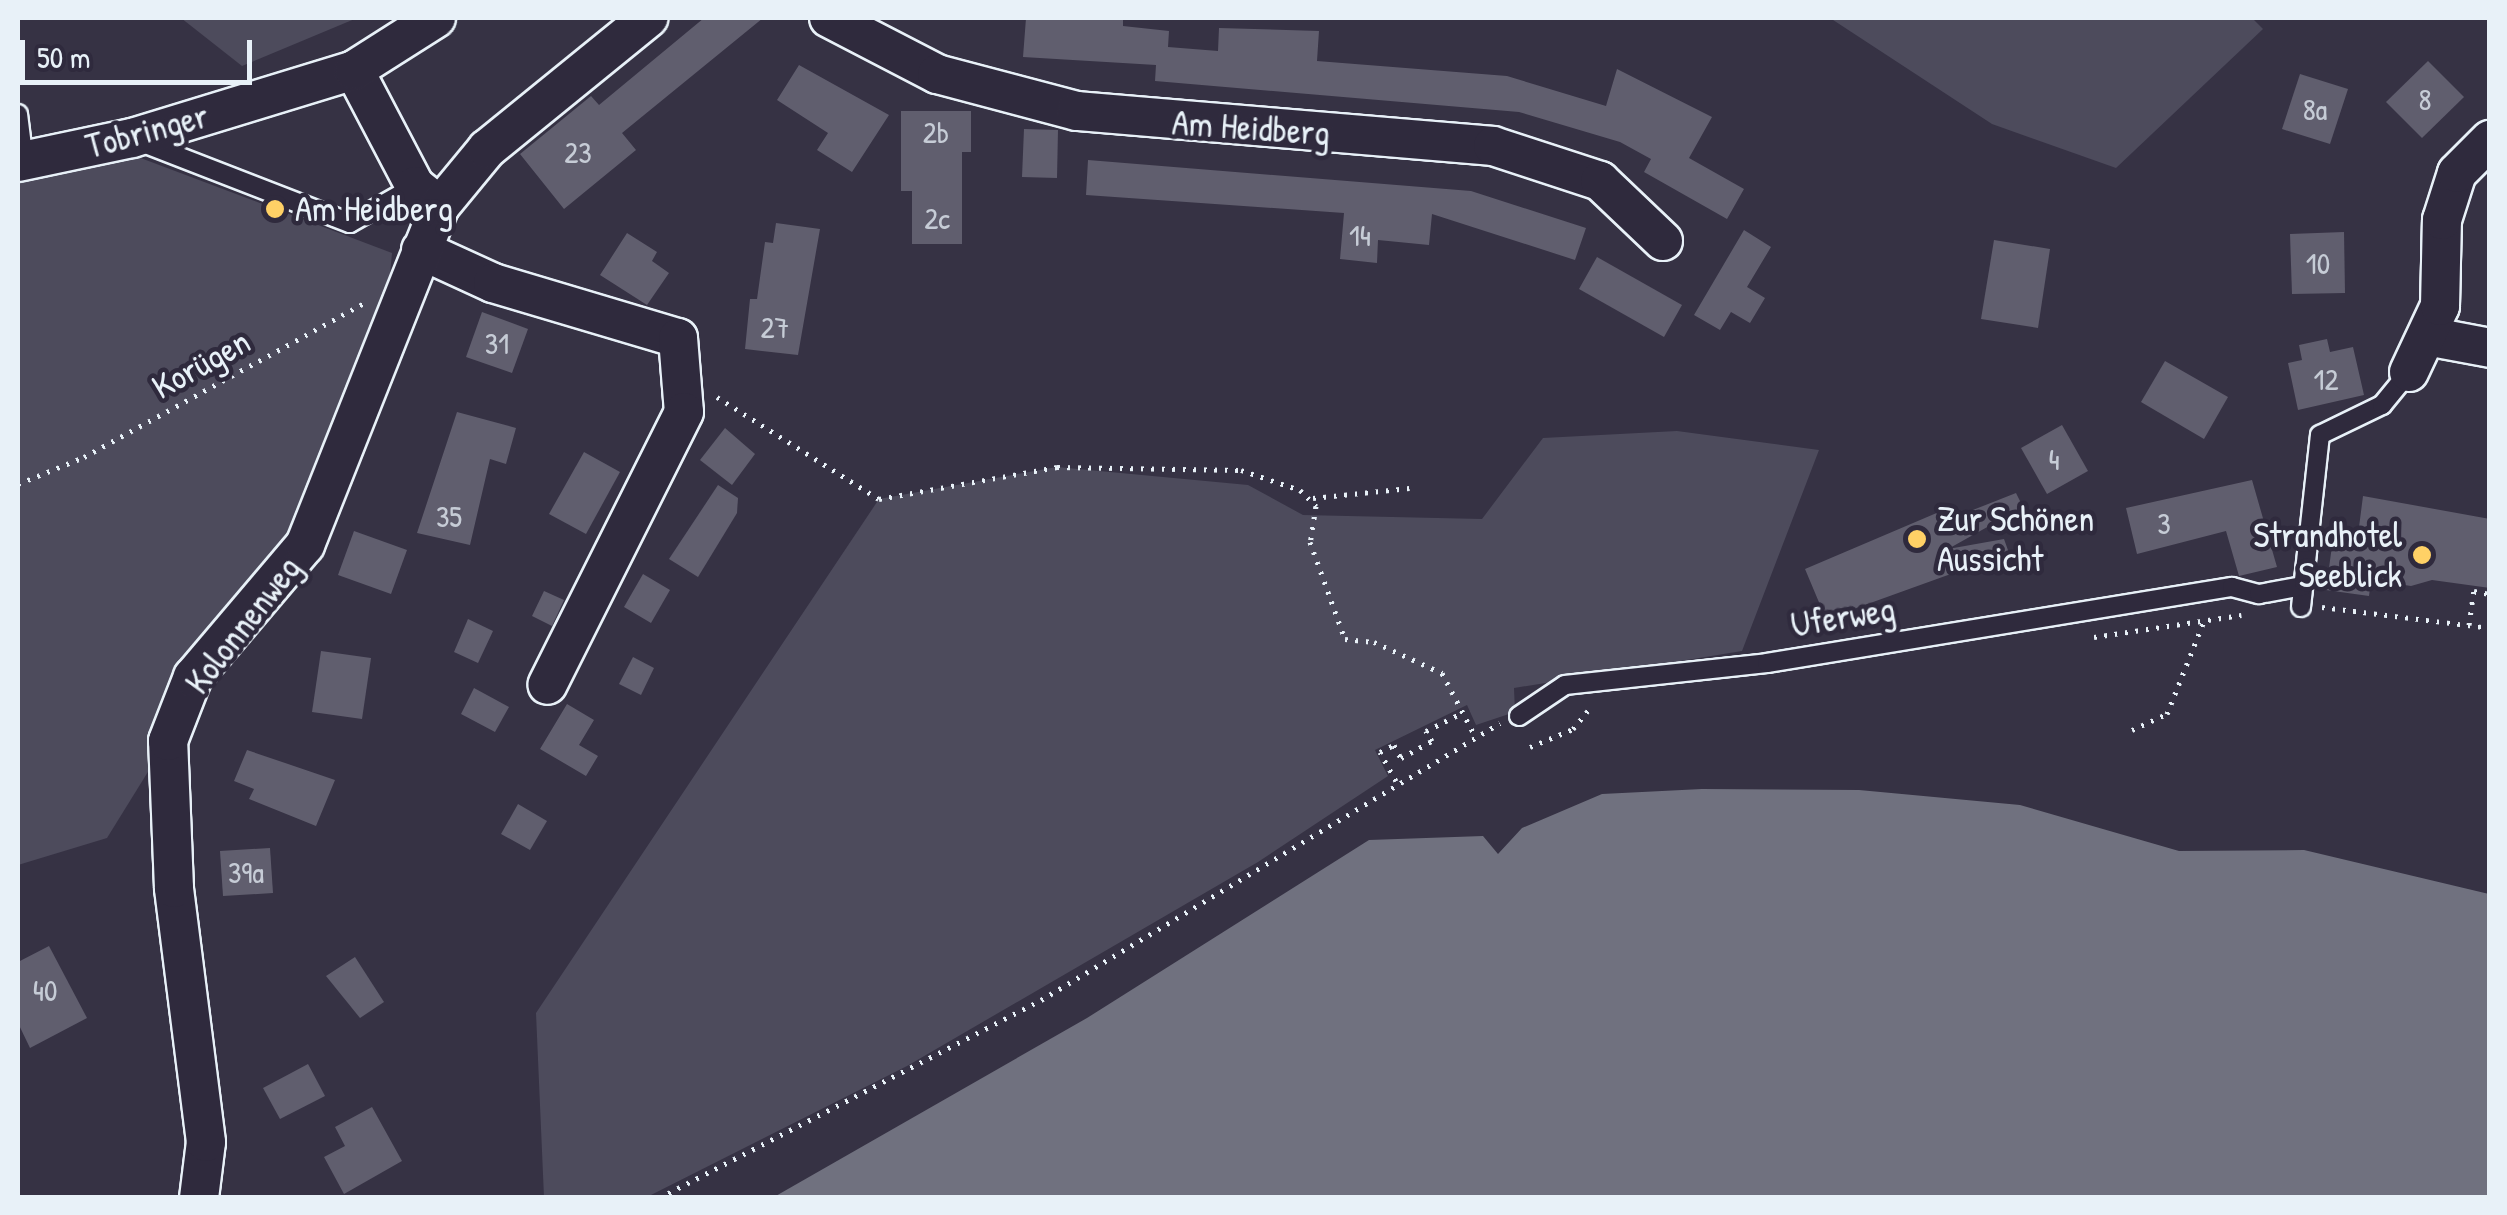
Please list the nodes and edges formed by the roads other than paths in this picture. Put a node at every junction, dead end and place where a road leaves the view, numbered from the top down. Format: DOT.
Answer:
graph roads {
  1 [pos="436,18"];
  2 [pos="648,18"];
  3 [pos="829,18"];
  4 [pos="354,70"];
  5 [pos="18,114"];
  6 [pos="132,138"];
  7 [pos="2490,140"];
  8 [pos="20,162"];
  9 [pos="427,196"];
  10 [pos="1663,241"];
  11 [pos="414,265"];
  12 [pos="2432,337"];
  13 [pos="2490,348"];
  14 [pos="2408,372"];
  15 [pos="2303,586"];
  16 [pos="2300,606"];
  17 [pos="547,686"];
  18 [pos="1519,716"];
  19 [pos="198,1198"];
  1 -- 4 [label="street, Tobringer"];
  2 -- 9 [label="street, Kolonnenweg"];
  3 -- 10 [label="street, Am Heidberg"];
  4 -- 6 [label="street, Tobringer"];
  4 -- 9 [label="street"];
  5 -- 8 [label="lane"];
  6 -- 8 [label="street, Tobringer"];
  6 -- 9 [label="lane"];
  7 -- 12 [label="street"];
  9 -- 11 [label="street, Kolonnenweg"];
  11 -- 17 [label="street"];
  11 -- 19 [label="street, Kolonnenweg"];
  12 -- 13 [label="street"];
  12 -- 14 [label="street"];
  14 -- 15 [label="lane"];
  15 -- 16 [label="lane"];
  15 -- 18 [label="lane, Uferweg"];
}
